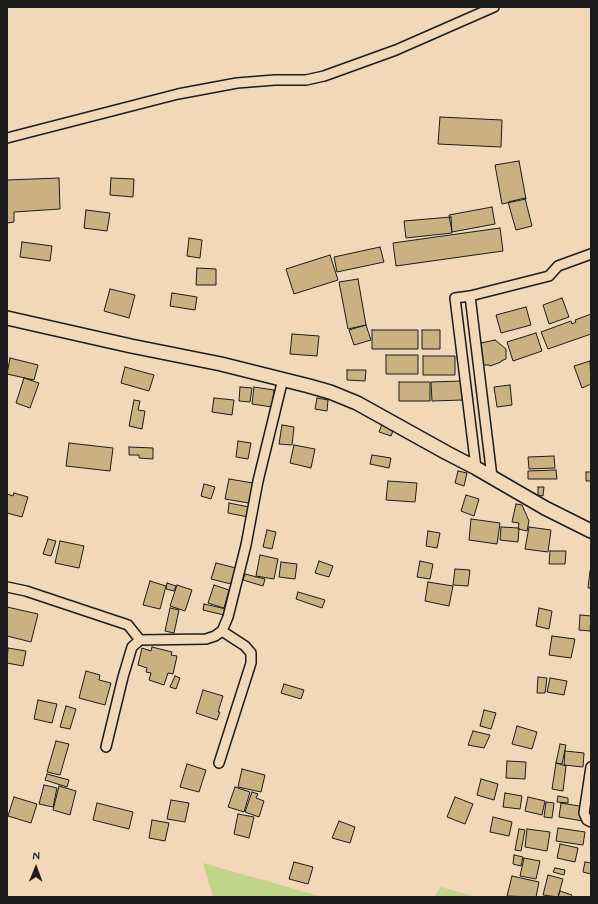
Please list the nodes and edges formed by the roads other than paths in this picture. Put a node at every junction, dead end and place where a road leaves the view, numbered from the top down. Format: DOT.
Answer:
graph roads {
  1 [pos="494,7"];
  2 [pos="7,138"];
  3 [pos="591,254"];
  4 [pos="470,296"];
  5 [pos="7,318"];
  6 [pos="283,379"];
  7 [pos="476,468"];
  8 [pos="492,477"];
  9 [pos="591,531"];
  10 [pos="7,587"];
  11 [pos="222,631"];
  12 [pos="140,640"];
  13 [pos="106,747"];
  14 [pos="219,763"];
  15 [pos="591,767"];
  16 [pos="591,822"];
  1 -- 2 [label="street"];
  3 -- 4 [label="street"];
  4 -- 7 [label="street"];
  4 -- 8 [label="street"];
  5 -- 6 [label="street"];
  6 -- 7 [label="street"];
  6 -- 11 [label="street"];
  7 -- 8 [label="street"];
  8 -- 9 [label="street"];
  10 -- 12 [label="street"];
  11 -- 12 [label="street"];
  11 -- 14 [label="street"];
  12 -- 13 [label="street"];
  15 -- 16 [label="street"];
}
